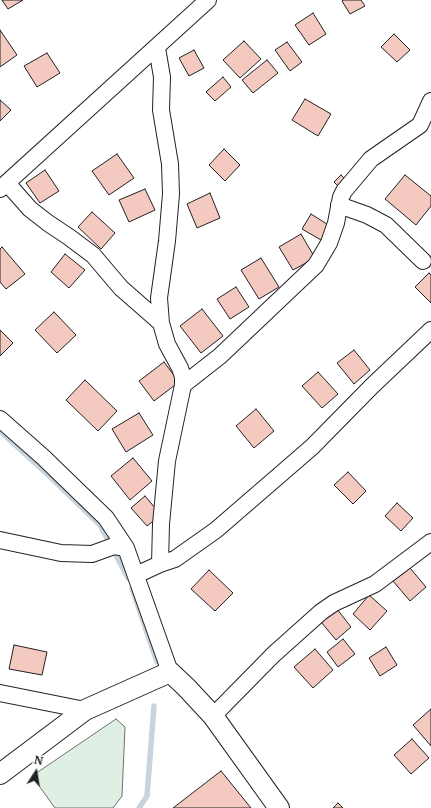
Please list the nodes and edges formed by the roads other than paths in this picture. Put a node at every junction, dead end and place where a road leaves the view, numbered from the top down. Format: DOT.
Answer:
graph roads {
  1 [pos="208,0"];
  2 [pos="157,48"];
  3 [pos="431,101"];
  4 [pos="3,186"];
  5 [pos="339,205"];
  6 [pos="423,261"];
  7 [pos="161,323"];
  8 [pos="431,330"];
  9 [pos="183,385"];
  10 [pos="0,419"];
  11 [pos="0,540"];
  12 [pos="431,542"];
  13 [pos="120,547"];
  14 [pos="160,564"];
  15 [pos="136,575"];
  16 [pos="170,672"];
  17 [pos="0,693"];
  18 [pos="85,710"];
  19 [pos="213,716"];
  20 [pos="0,774"];
  21 [pos="278,808"];
  1 -- 2 [label="street"];
  2 -- 4 [label="street"];
  2 -- 7 [label="street"];
  3 -- 5 [label="street"];
  4 -- 7 [label="street"];
  5 -- 6 [label="street"];
  5 -- 9 [label="street"];
  7 -- 9 [label="street"];
  8 -- 14 [label="street"];
  9 -- 14 [label="street"];
  10 -- 13 [label="street"];
  11 -- 13 [label="street"];
  12 -- 19 [label="street"];
  13 -- 15 [label="street"];
  14 -- 15 [label="street"];
  15 -- 16 [label="street"];
  16 -- 18 [label="street"];
  16 -- 19 [label="street"];
  17 -- 18 [label="street"];
  18 -- 20 [label="street"];
  19 -- 21 [label="street"];
}
